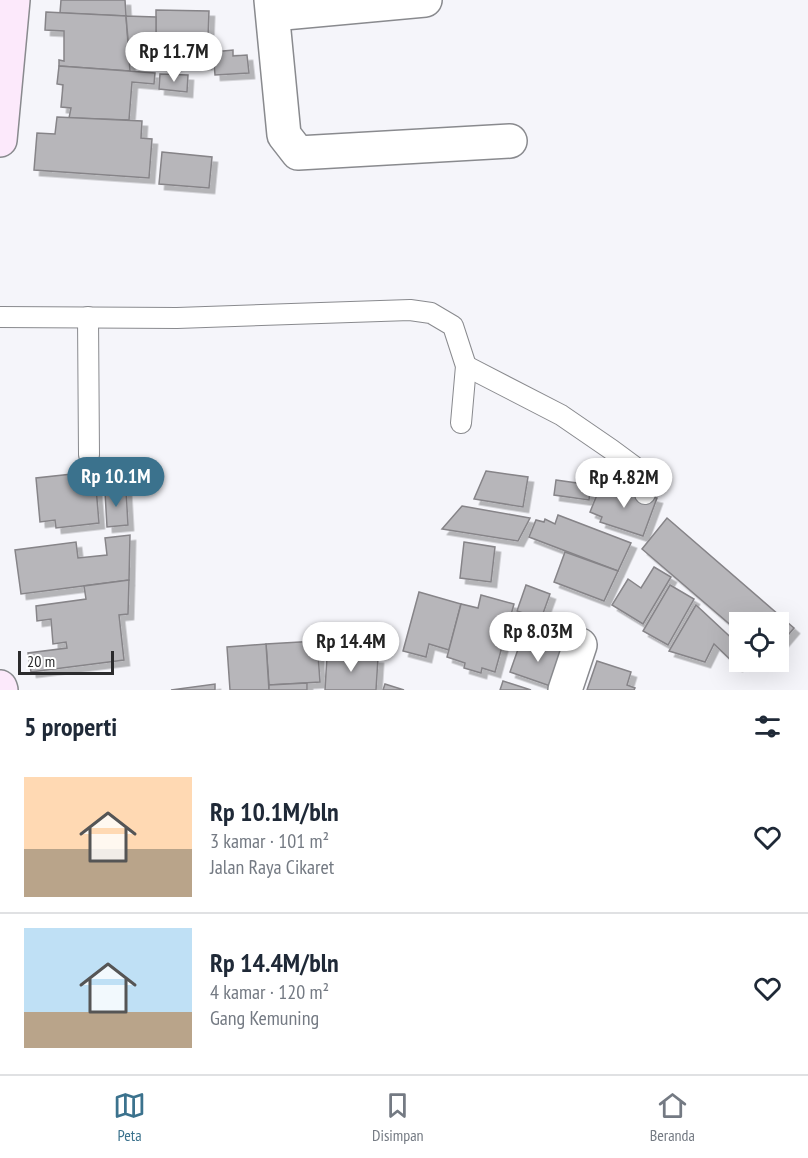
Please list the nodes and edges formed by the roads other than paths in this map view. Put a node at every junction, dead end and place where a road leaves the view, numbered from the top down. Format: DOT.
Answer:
graph roads {
  1 [pos="13,0"];
  2 [pos="425,0"];
  3 [pos="272,7"];
  4 [pos="0,140"];
  5 [pos="510,141"];
  6 [pos="0,317"];
  7 [pos="88,317"];
  8 [pos="466,366"];
  9 [pos="461,423"];
  10 [pos="88,455"];
  11 [pos="645,494"];
  12 [pos="580,645"];
  13 [pos="565,690"];
  1 -- 4 [label="main road"];
  2 -- 3 [label="street"];
  3 -- 5 [label="street"];
  6 -- 7 [label="lane"];
  7 -- 8 [label="lane"];
  7 -- 10 [label="lane"];
  8 -- 9 [label="lane"];
  8 -- 11 [label="lane"];
  12 -- 13 [label="street"];
}
